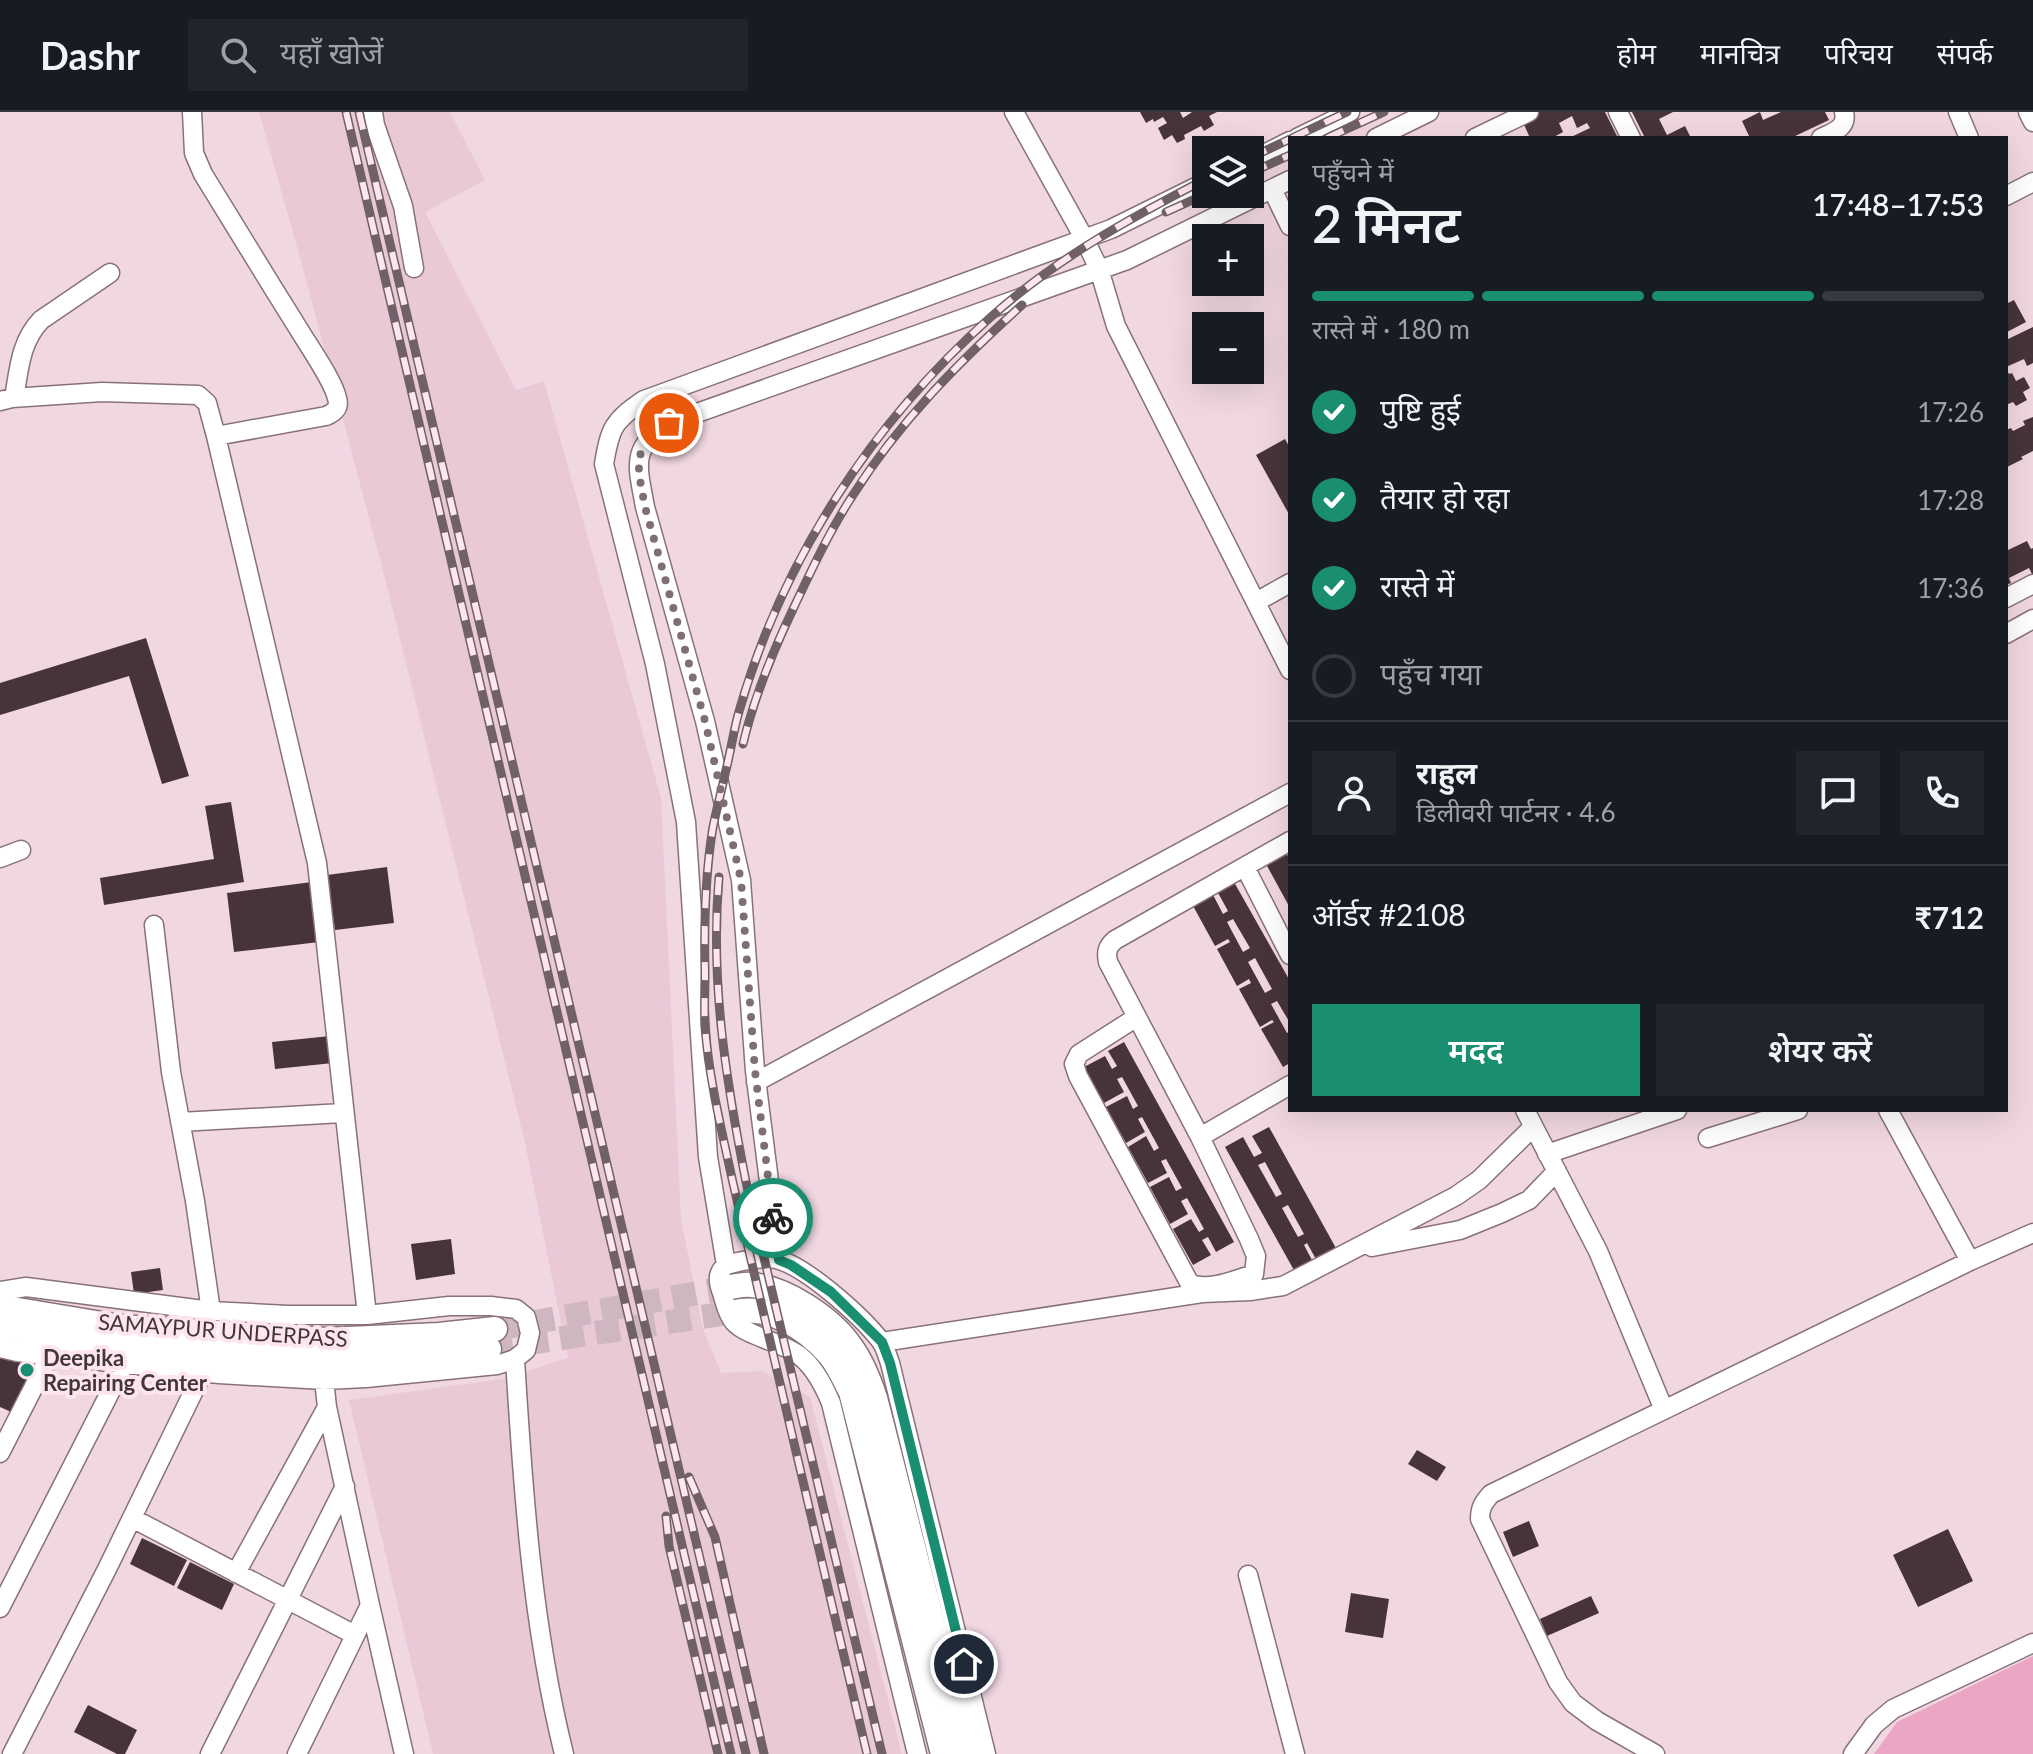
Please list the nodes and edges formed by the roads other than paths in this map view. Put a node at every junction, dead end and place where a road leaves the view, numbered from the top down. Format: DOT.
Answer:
graph roads {
  1 [pos="192,112"];
  2 [pos="373,112"];
  3 [pos="1014,112"];
  4 [pos="1350,112"];
  5 [pos="1429,112"];
  6 [pos="1529,112"];
  7 [pos="1618,112"];
  8 [pos="1844,112"];
  9 [pos="1958,112"];
  10 [pos="2028,112"];
  11 [pos="2033,122"];
  12 [pos="1301,136"];
  13 [pos="1380,136"];
  14 [pos="1479,136"];
  15 [pos="1630,136"];
  16 [pos="1825,136"];
  17 [pos="1968,136"];
  18 [pos="1288,142"];
  19 [pos="1264,154"];
  20 [pos="1288,181"];
  21 [pos="2033,182"];
  22 [pos="1192,189"];
  23 [pos="1272,189"];
  24 [pos="2008,195"];
  25 [pos="1288,222"];
  26 [pos="1084,238"];
  27 [pos="414,268"];
  28 [pos="1099,269"];
  29 [pos="110,273"];
  30 [pos="7,399"];
  31 [pos="617,421"];
  32 [pos="216,436"];
  33 [pos="645,442"];
  34 [pos="1288,584"];
  35 [pos="2033,584"];
  36 [pos="2008,597"];
  37 [pos="1256,602"];
  38 [pos="2033,619"];
  39 [pos="2008,633"];
  40 [pos="1288,666"];
  41 [pos="1288,794"];
  42 [pos="1288,842"];
  43 [pos="21,850"];
  44 [pos="0,858"];
  45 [pos="1245,867"];
  46 [pos="154,925"];
  47 [pos="1288,951"];
  48 [pos="1137,1017"];
  49 [pos="756,1082"];
  50 [pos="1288,1086"];
  51 [pos="1671,1112"];
  52 [pos="1792,1112"];
  53 [pos="1889,1112"];
  54 [pos="343,1113"];
  55 [pos="1529,1118"];
  56 [pos="180,1122"];
  57 [pos="1200,1137"];
  58 [pos="1708,1138"];
  59 [pos="1547,1154"];
  60 [pos="1557,1171"];
  61 [pos="2033,1233"];
  62 [pos="1348,1251"];
  63 [pos="779,1260"];
  64 [pos="1970,1261"];
  65 [pos="727,1277"];
  66 [pos="0,1291"];
  67 [pos="0,1307"];
  68 [pos="211,1311"];
  69 [pos="735,1312"];
  70 [pos="367,1315"];
  71 [pos="0,1328"];
  72 [pos="882,1342"];
  73 [pos="0,1348"];
  74 [pos="50,1355"];
  75 [pos="515,1359"];
  76 [pos="125,1363"];
  77 [pos="203,1372"];
  78 [pos="324,1380"];
  79 [pos="327,1407"];
  80 [pos="1664,1410"];
  81 [pos="0,1453"];
  82 [pos="345,1486"];
  83 [pos="132,1518"];
  84 [pos="236,1573"];
  85 [pos="1248,1575"];
  86 [pos="288,1600"];
  87 [pos="370,1605"];
  88 [pos="0,1608"];
  89 [pos="355,1635"];
  90 [pos="2033,1643"];
  91 [pos="400,1734"];
  92 [pos="12,1754"];
  93 [pos="210,1754"];
  94 [pos="297,1754"];
  95 [pos="389,1754"];
  96 [pos="404,1754"];
  97 [pos="564,1754"];
  98 [pos="917,1754"];
  99 [pos="943,1754"];
  100 [pos="966,1754"];
  101 [pos="986,1754"];
  102 [pos="1295,1754"];
  103 [pos="1655,1754"];
  104 [pos="1853,1754"];
  1 -- 32 [label="street"];
  2 -- 27 [label="street"];
  3 -- 26 [label="street"];
  4 -- 12 [label="street"];
  5 -- 13 [label="street"];
  6 -- 14 [label="street"];
  7 -- 15 [label="street"];
  8 -- 16 [label="street"];
  9 -- 17 [label="street"];
  10 -- 11 [label="street"];
  18 -- 19 [label="street"];
  20 -- 23 [label="street"];
  21 -- 24 [label="street"];
  22 -- 26 [label="street"];
  23 -- 25 [label="street"];
  23 -- 28 [label="street"];
  26 -- 28 [label="street"];
  26 -- 31 [label="street"];
  28 -- 33 [label="street"];
  28 -- 37 [label="street"];
  29 -- 30 [label="street"];
  30 -- 32 [label="street"];
  31 -- 33 [label="street"];
  31 -- 65 [label="street"];
  32 -- 54 [label="street"];
  33 -- 49 [label="street"];
  34 -- 37 [label="street"];
  35 -- 36 [label="street"];
  37 -- 40 [label="street"];
  38 -- 39 [label="street"];
  41 -- 49 [label="street"];
  42 -- 45 [label="street"];
  43 -- 44 [label="street"];
  45 -- 47 [label="street"];
  45 -- 48 [label="street"];
  46 -- 56 [label="street"];
  48 -- 57 [label="street"];
  48 -- 57 [label="street"];
  49 -- 63 [label="street"];
  50 -- 57 [label="street"];
  51 -- 59 [label="street"];
  52 -- 58 [label="street"];
  53 -- 64 [label="street"];
  54 -- 56 [label="street"];
  54 -- 70 [label="street"];
  55 -- 59 [label="street"];
  55 -- 62 [label="street"];
  56 -- 68 [label="street"];
  59 -- 60 [label="street"];
  60 -- 62 [label="street"];
  60 -- 80 [label="street"];
  61 -- 64 [label="street"];
  62 -- 72 [label="street"];
  63 -- 65 [label="street"];
  63 -- 72 [label="street"];
  64 -- 80 [label="street"];
  65 -- 98 [label="street"];
  65 -- 100 [label="main road"];
  66 -- 68 [label="street"];
  67 -- 71 [label="main road, SAMAYPUR UNDERPASS"];
  68 -- 70 [label="street"];
  69 -- 99 [label="main road"];
  70 -- 75 [label="street"];
  72 -- 101 [label="street"];
  73 -- 74 [label="street"];
  74 -- 76 [label="street"];
  74 -- 81 [label="street"];
  75 -- 78 [label="street"];
  75 -- 97 [label="street"];
  76 -- 77 [label="street"];
  76 -- 88 [label="street"];
  77 -- 78 [label="street"];
  77 -- 83 [label="street"];
  78 -- 79 [label="street"];
  79 -- 82 [label="street"];
  79 -- 84 [label="street"];
  80 -- 103 [label="street"];
  82 -- 86 [label="street"];
  82 -- 87 [label="street"];
  83 -- 84 [label="street"];
  83 -- 92 [label="street"];
  84 -- 86 [label="street"];
  85 -- 102 [label="street"];
  86 -- 89 [label="street"];
  86 -- 93 [label="street"];
  87 -- 89 [label="street"];
  87 -- 91 [label="street"];
  89 -- 94 [label="street"];
  90 -- 104 [label="street"];
  91 -- 95 [label="street"];
  91 -- 96 [label="street"];
}
